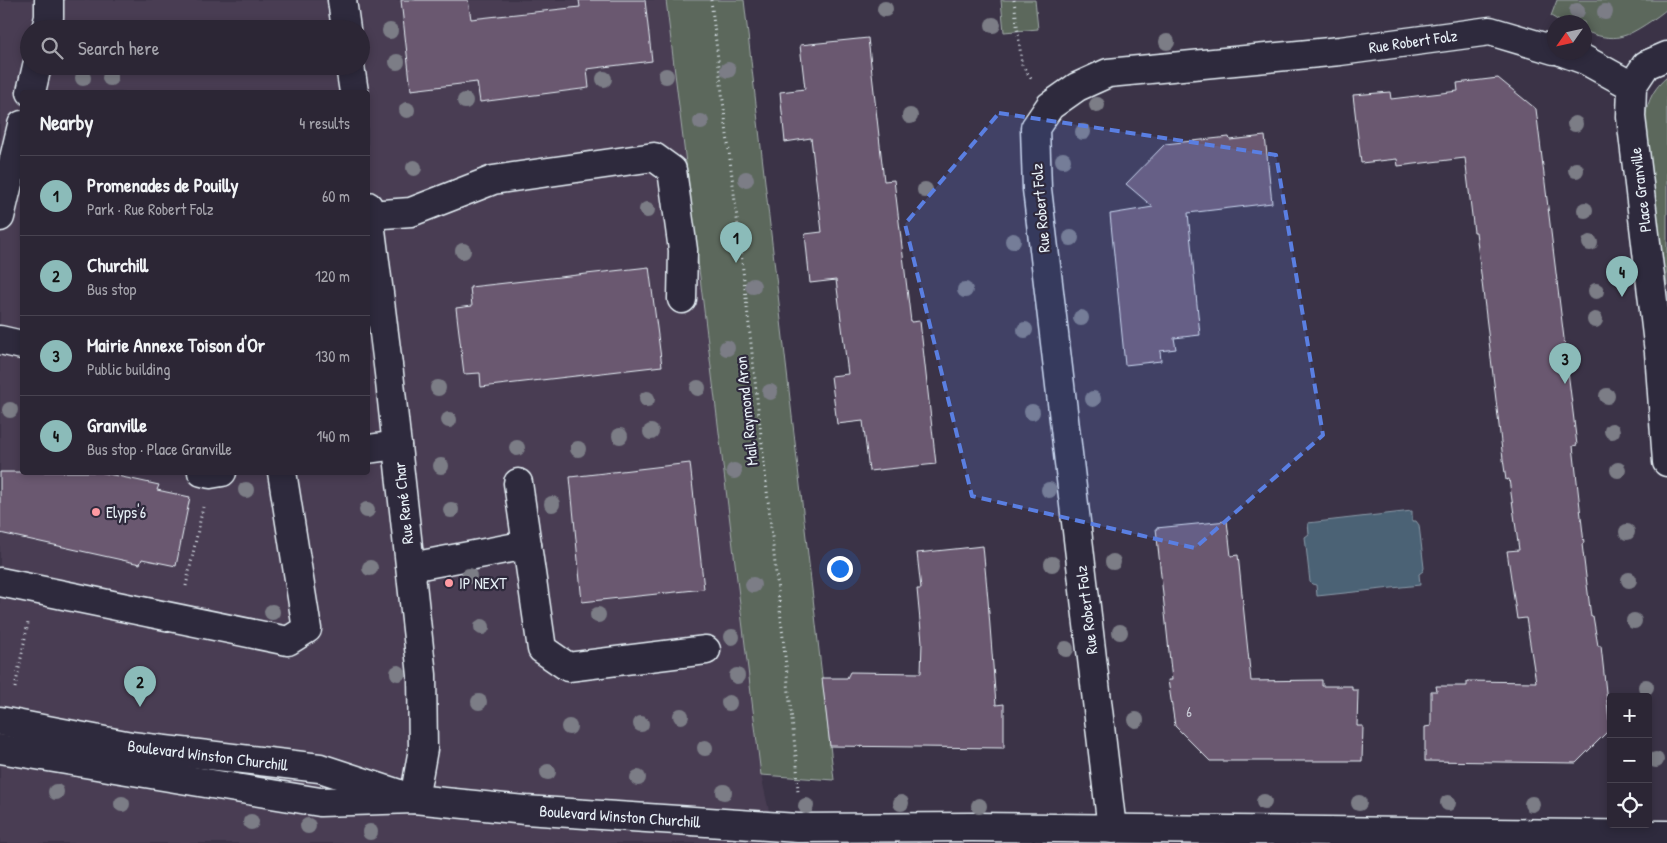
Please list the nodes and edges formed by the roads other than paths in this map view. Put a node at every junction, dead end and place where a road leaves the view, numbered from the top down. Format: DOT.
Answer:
graph roads {
  1 [pos="49,0"];
  2 [pos="342,0"];
  3 [pos="48,20"];
  4 [pos="345,20"];
  5 [pos="1547,48"];
  6 [pos="1667,56"];
  7 [pos="1585,60"];
  8 [pos="35,75"];
  9 [pos="351,75"];
  10 [pos="1632,86"];
  11 [pos="31,90"];
  12 [pos="354,90"];
  13 [pos="20,143"];
  14 [pos="16,180"];
  15 [pos="370,211"];
  16 [pos="0,217"];
  17 [pos="370,244"];
  18 [pos="682,300"];
  19 [pos="0,340"];
  20 [pos="20,345"];
  21 [pos="378,374"];
  22 [pos="397,444"];
  23 [pos="370,449"];
  24 [pos="1667,462"];
  25 [pos="282,475"];
  26 [pos="518,482"];
  27 [pos="527,546"];
  28 [pos="411,568"];
  29 [pos="0,582"];
  30 [pos="706,650"];
  31 [pos="4,722"];
  32 [pos="0,749"];
  33 [pos="414,799"];
  34 [pos="1112,829"];
  35 [pos="854,835"];
  36 [pos="1667,835"];
  1 -- 3 [label="street"];
  2 -- 4 [label="street"];
  5 -- 34 [label="street, Rue Robert Folz"];
  6 -- 10 [label="street"];
  7 -- 10 [label="street"];
  8 -- 11 [label="street"];
  9 -- 12 [label="street"];
  10 -- 24 [label="street, Place Granville"];
  13 -- 14 [label="street"];
  14 -- 16 [label="street"];
  15 -- 18 [label="street"];
  17 -- 21 [label="street, Rue René Char"];
  19 -- 20 [label="street"];
  21 -- 22 [label="street, Rue René Char"];
  22 -- 23 [label="street"];
  22 -- 28 [label="street, Rue René Char"];
  25 -- 29 [label="street"];
  26 -- 27 [label="street"];
  27 -- 28 [label="street"];
  27 -- 30 [label="street"];
  28 -- 33 [label="street, Rue René Char"];
  31 -- 33 [label="street, Boulevard Winston Churchill"];
  32 -- 33 [label="street, Boulevard Winston Churchill"];
  33 -- 35 [label="street, Boulevard Winston Churchill"];
  34 -- 35 [label="street, Boulevard Winston Churchill"];
  34 -- 36 [label="street, Boulevard Winston Churchill"];
}
